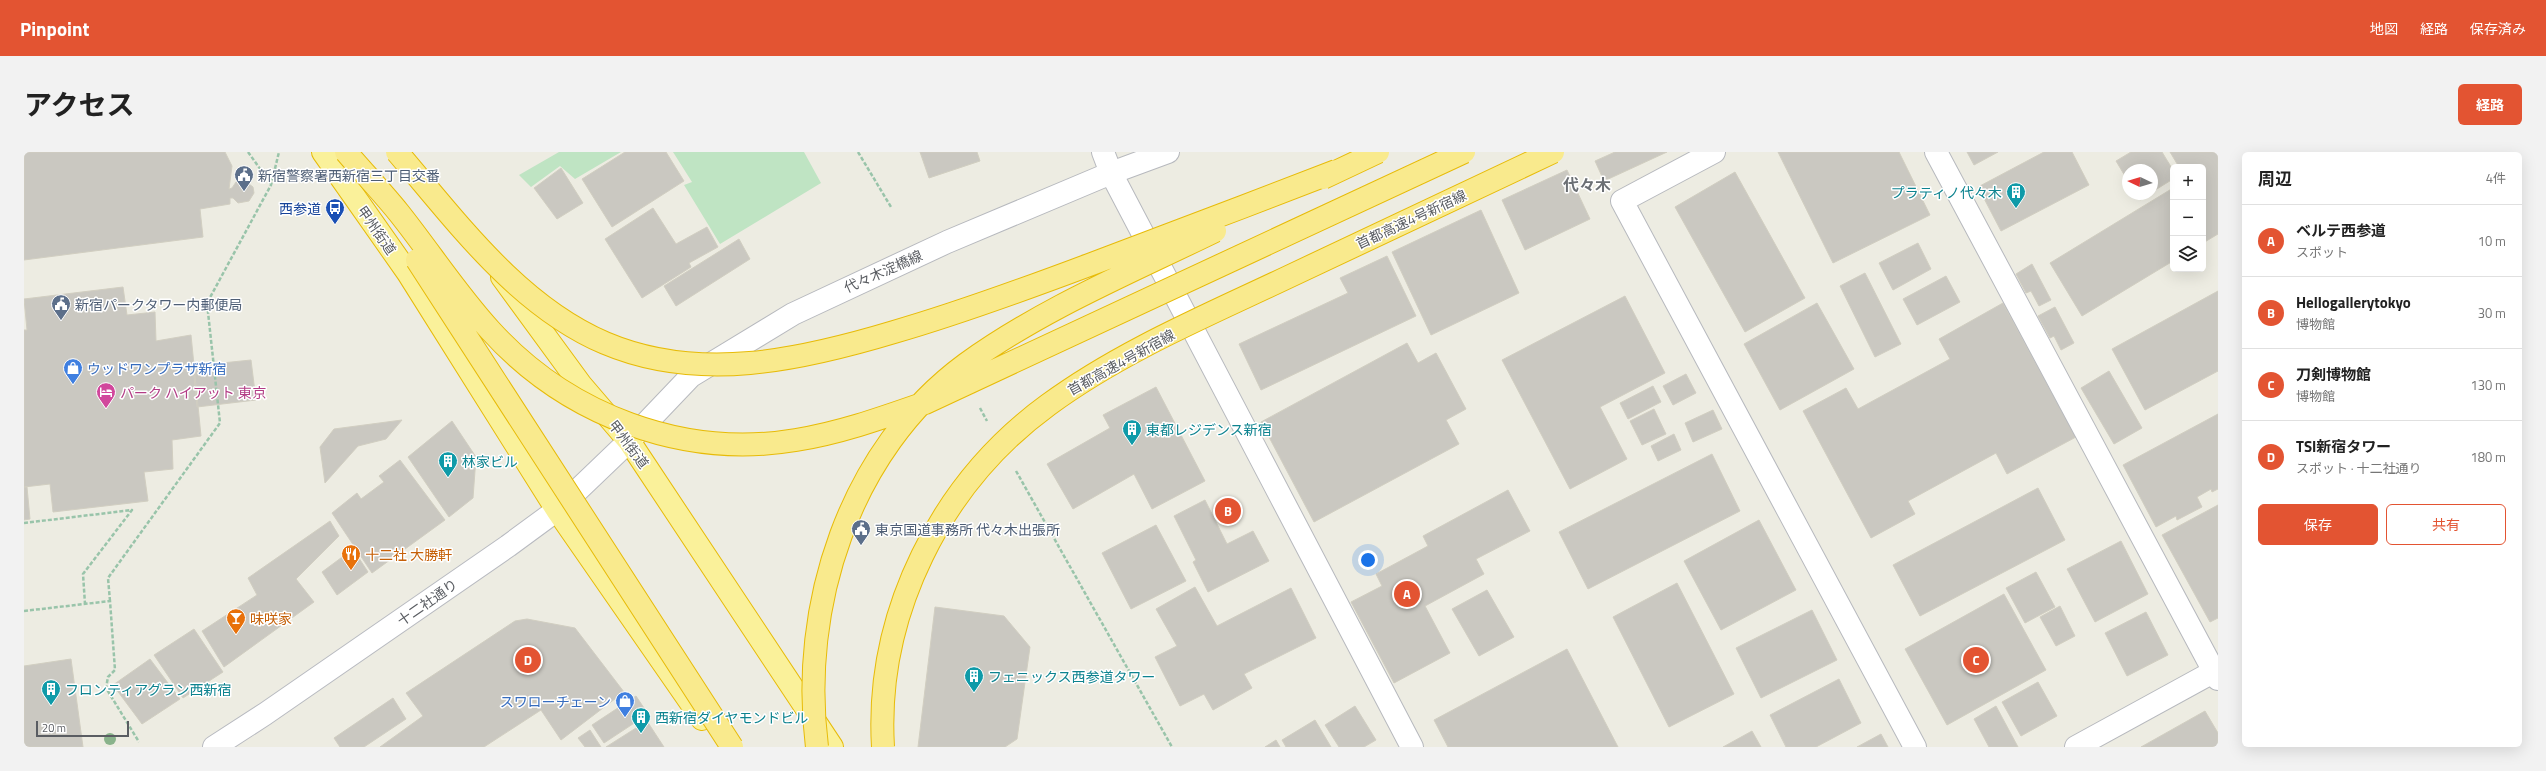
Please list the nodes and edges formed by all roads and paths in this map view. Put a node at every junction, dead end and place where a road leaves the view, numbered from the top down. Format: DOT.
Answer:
graph roads {
  1 [pos="248,152"];
  2 [pos="279,152"];
  3 [pos="323,152"];
  4 [pos="346,152"];
  5 [pos="397,152"];
  6 [pos="410,152"];
  7 [pos="858,152"];
  8 [pos="1103,152"];
  9 [pos="1168,152"];
  10 [pos="1378,152"];
  11 [pos="1464,152"];
  12 [pos="1553,152"];
  13 [pos="1714,152"];
  14 [pos="1936,152"];
  15 [pos="1336,172"];
  16 [pos="1111,173"];
  17 [pos="271,185"];
  18 [pos="891,207"];
  19 [pos="977,404"];
  20 [pos="989,424"];
  21 [pos="629,441"];
  22 [pos="1012,465"];
  23 [pos="557,510"];
  24 [pos="24,523"];
  25 [pos="110,601"];
  26 [pos="85,604"];
  27 [pos="24,611"];
  28 [pos="2216,676"];
  29 [pos="797,696"];
  30 [pos="139,742"];
  31 [pos="214,747"];
  32 [pos="723,747"];
  33 [pos="732,747"];
  34 [pos="817,747"];
  35 [pos="832,747"];
  36 [pos="836,747"];
  37 [pos="883,747"];
  38 [pos="1172,747"];
  39 [pos="1412,747"];
  40 [pos="1915,747"];
  41 [pos="2076,747"];
  1 -- 17 [label="path"];
  2 -- 17 [label="path"];
  3 -- 23 [label="highway, 甲州街道"];
  4 -- 11 [label="highway, bridge"];
  4 -- 33 [label="highway, bridge"];
  5 -- 15 [label="highway, bridge"];
  6 -- 21 [label="highway, 甲州街道"];
  7 -- 18 [label="path"];
  8 -- 16 [label="street"];
  9 -- 16 [label="street, 代々木淀橋線"];
  10 -- 15 [label="highway, bridge"];
  12 -- 37 [label="highway, 首都高速4号新宿線, bridge"];
  13 -- 40 [label="street"];
  14 -- 28 [label="street"];
  15 -- 34 [label="highway, bridge"];
  16 -- 21 [label="street, 代々木淀橋線"];
  16 -- 39 [label="street"];
  17 -- 25 [label="path"];
  19 -- 20 [label="path"];
  21 -- 23 [label="street, 十二社通り"];
  21 -- 29 [label="highway, 甲州街道"];
  22 -- 38 [label="path"];
  23 -- 31 [label="street, 十二社通り"];
  23 -- 32 [label="highway, 甲州街道"];
  24 -- 26 [label="path"];
  25 -- 26 [label="path"];
  25 -- 30 [label="path"];
  26 -- 27 [label="path"];
  28 -- 41 [label="street"];
  29 -- 35 [label="highway, 甲州街道"];
  29 -- 36 [label="highway"];
}
